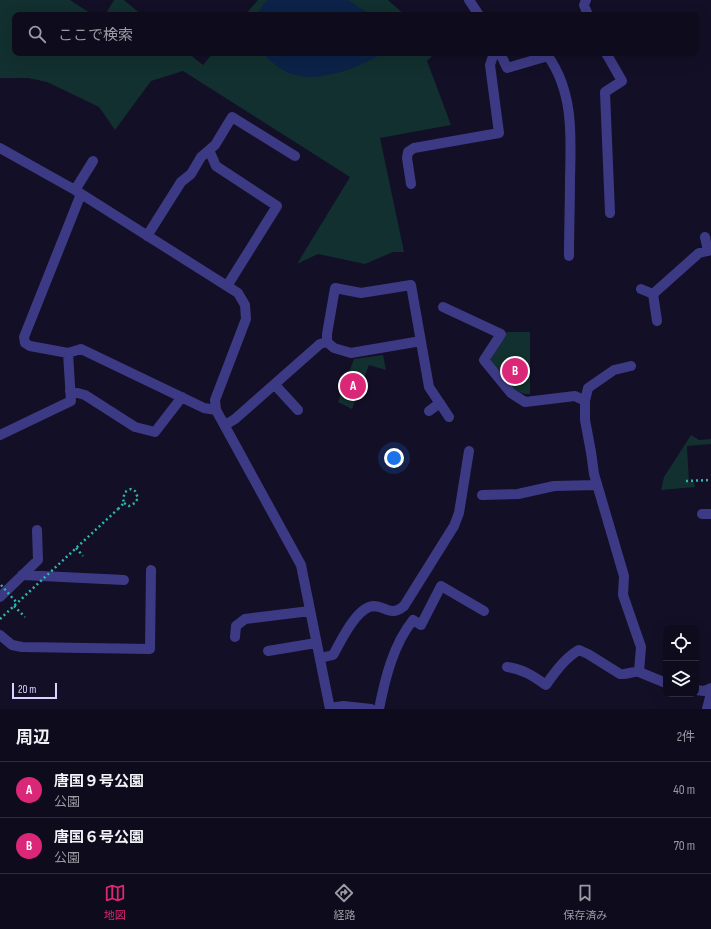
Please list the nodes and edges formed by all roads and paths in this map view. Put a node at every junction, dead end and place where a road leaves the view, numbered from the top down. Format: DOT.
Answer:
graph roads {
  1 [pos="470,0"];
  2 [pos="586,0"];
  3 [pos="477,12"];
  4 [pos="587,12"];
  5 [pos="498,56"];
  6 [pos="500,56"];
  7 [pos="548,56"];
  8 [pos="548,56"];
  9 [pos="608,56"];
  10 [pos="0,148"];
  11 [pos="209,150"];
  12 [pos="295,156"];
  13 [pos="94,161"];
  14 [pos="411,184"];
  15 [pos="78,192"];
  16 [pos="610,213"];
  17 [pos="147,236"];
  18 [pos="705,237"];
  19 [pos="709,251"];
  20 [pos="569,256"];
  21 [pos="227,286"];
  22 [pos="641,289"];
  23 [pos="653,294"];
  24 [pos="443,307"];
  25 [pos="657,321"];
  26 [pos="421,341"];
  27 [pos="327,342"];
  28 [pos="68,353"];
  29 [pos="631,366"];
  30 [pos="275,385"];
  31 [pos="70,391"];
  32 [pos="182,397"];
  33 [pos="586,401"];
  34 [pos="440,403"];
  35 [pos="216,410"];
  36 [pos="298,410"];
  37 [pos="429,412"];
  38 [pos="450,417"];
  39 [pos="225,424"];
  40 [pos="0,435"];
  41 [pos="469,451"];
  42 [pos="711,480"];
  43 [pos="686,481"];
  44 [pos="597,485"];
  45 [pos="482,495"];
  46 [pos="124,503"];
  47 [pos="37,530"];
  48 [pos="76,548"];
  49 [pos="83,556"];
  50 [pos="151,570"];
  51 [pos="22,575"];
  52 [pos="124,580"];
  53 [pos="1,585"];
  54 [pos="0,597"];
  55 [pos="17,603"];
  56 [pos="14,606"];
  57 [pos="310,611"];
  58 [pos="484,611"];
  59 [pos="25,617"];
  60 [pos="0,619"];
  61 [pos="0,635"];
  62 [pos="235,637"];
  63 [pos="316,644"];
  64 [pos="268,651"];
  65 [pos="320,658"];
  66 [pos="507,668"];
  67 [pos="640,672"];
  68 [pos="663,682"];
  69 [pos="711,688"];
  70 [pos="699,690"];
  71 [pos="711,694"];
  72 [pos="330,709"];
  73 [pos="371,709"];
  74 [pos="379,709"];
  75 [pos="707,709"];
  1 -- 3 [label="street"];
  2 -- 4 [label="street"];
  5 -- 14 [label="street"];
  6 -- 8 [label="street"];
  7 -- 20 [label="street"];
  9 -- 16 [label="street"];
  10 -- 15 [label="street"];
  11 -- 12 [label="street"];
  11 -- 17 [label="street"];
  11 -- 21 [label="street"];
  13 -- 15 [label="street"];
  15 -- 17 [label="street"];
  15 -- 28 [label="street"];
  17 -- 21 [label="street"];
  18 -- 19 [label="street"];
  19 -- 23 [label="street"];
  21 -- 35 [label="street"];
  22 -- 23 [label="street"];
  23 -- 25 [label="street"];
  24 -- 33 [label="street"];
  26 -- 27 [label="street"];
  26 -- 27 [label="street"];
  26 -- 34 [label="street"];
  27 -- 30 [label="street"];
  28 -- 31 [label="street"];
  28 -- 32 [label="street"];
  29 -- 33 [label="street"];
  30 -- 36 [label="street"];
  30 -- 39 [label="street"];
  31 -- 32 [label="street"];
  31 -- 40 [label="street"];
  32 -- 35 [label="street"];
  33 -- 44 [label="street"];
  34 -- 37 [label="street"];
  34 -- 38 [label="street"];
  35 -- 39 [label="street"];
  39 -- 57 [label="street"];
  41 -- 65 [label="street"];
  42 -- 43 [label="path"];
  44 -- 45 [label="street"];
  44 -- 67 [label="street"];
  46 -- 46 [label="path"];
  46 -- 48 [label="path, bridge"];
  47 -- 51 [label="street"];
  48 -- 49 [label="path"];
  48 -- 55 [label="path, bridge"];
  50 -- 61 [label="street"];
  51 -- 52 [label="street"];
  51 -- 54 [label="street"];
  53 -- 55 [label="path, bridge"];
  55 -- 56 [label="path, bridge"];
  56 -- 59 [label="path"];
  56 -- 60 [label="path, bridge"];
  57 -- 62 [label="street"];
  57 -- 63 [label="street"];
  58 -- 74 [label="street"];
  63 -- 64 [label="street"];
  63 -- 65 [label="street"];
  65 -- 72 [label="street"];
  66 -- 67 [label="street"];
  67 -- 68 [label="street"];
  69 -- 70 [label="street"];
  71 -- 75 [label="street"];
  72 -- 73 [label="street"];
}
